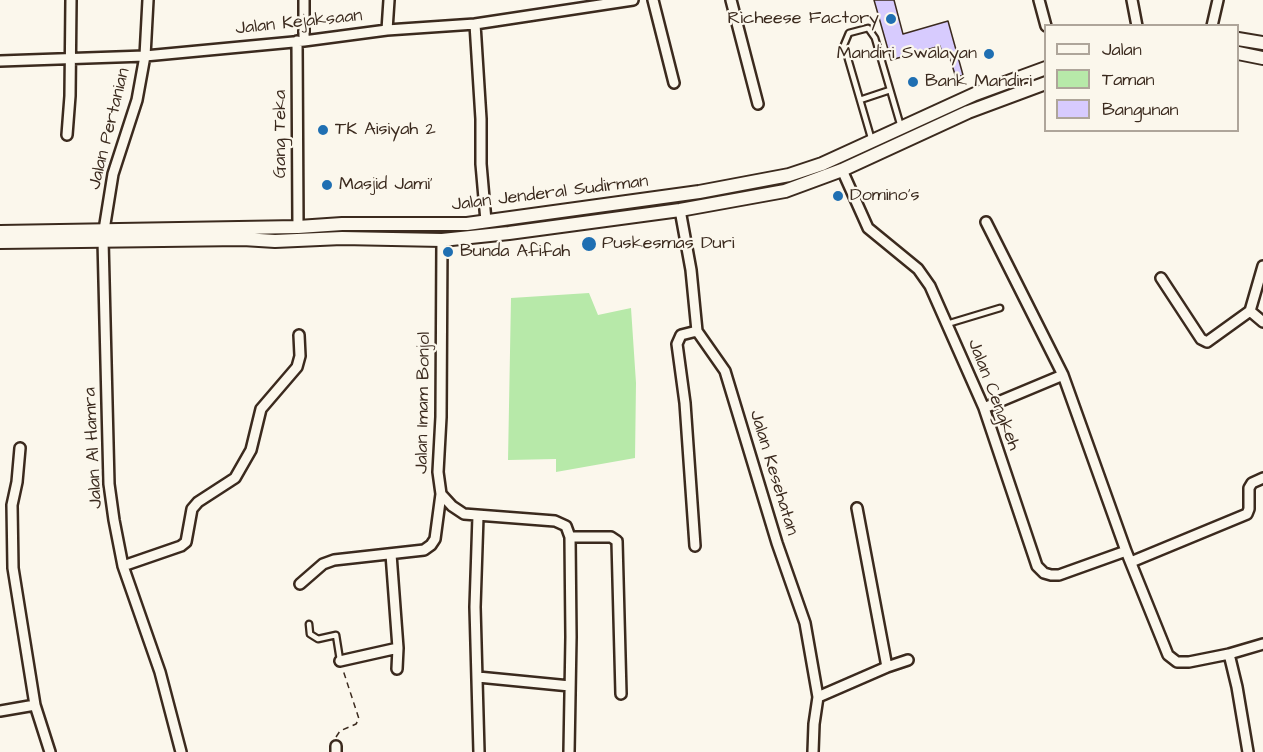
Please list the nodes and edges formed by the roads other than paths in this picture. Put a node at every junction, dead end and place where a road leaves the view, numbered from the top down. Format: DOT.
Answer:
graph roads {
  1 [pos="71,0"];
  2 [pos="148,0"];
  3 [pos="304,0"];
  4 [pos="389,0"];
  5 [pos="554,0"];
  6 [pos="633,0"];
  7 [pos="653,0"];
  8 [pos="731,0"];
  9 [pos="1040,0"];
  10 [pos="1132,0"];
  11 [pos="1218,0"];
  12 [pos="555,12"];
  13 [pos="475,24"];
  14 [pos="1046,24"];
  15 [pos="1137,24"];
  16 [pos="1212,24"];
  17 [pos="387,30"];
  18 [pos="1239,39"];
  19 [pos="301,41"];
  20 [pos="1263,43"];
  21 [pos="1239,53"];
  22 [pos="145,56"];
  23 [pos="70,58"];
  24 [pos="1263,58"];
  25 [pos="0,61"];
  26 [pos="1044,69"];
  27 [pos="674,82"];
  28 [pos="1044,84"];
  29 [pos="890,90"];
  30 [pos="860,100"];
  31 [pos="758,104"];
  32 [pos="901,128"];
  33 [pos="67,135"];
  34 [pos="872,141"];
  35 [pos="842,170"];
  36 [pos="739,185"];
  37 [pos="740,199"];
  38 [pos="680,210"];
  39 [pos="486,221"];
  40 [pos="986,222"];
  41 [pos="342,224"];
  42 [pos="298,227"];
  43 [pos="0,232"];
  44 [pos="104,235"];
  45 [pos="342,238"];
  46 [pos="442,240"];
  47 [pos="0,242"];
  48 [pos="1263,266"];
  49 [pos="1161,278"];
  50 [pos="1000,308"];
  51 [pos="1250,311"];
  52 [pos="1263,322"];
  53 [pos="948,324"];
  54 [pos="697,331"];
  55 [pos="299,335"];
  56 [pos="1063,375"];
  57 [pos="984,408"];
  58 [pos="20,448"];
  59 [pos="1263,478"];
  60 [pos="441,494"];
  61 [pos="857,508"];
  62 [pos="478,516"];
  63 [pos="570,537"];
  64 [pos="695,546"];
  65 [pos="1126,550"];
  66 [pos="391,554"];
  67 [pos="1131,562"];
  68 [pos="123,566"];
  69 [pos="300,584"];
  70 [pos="309,624"];
  71 [pos="1263,644"];
  72 [pos="398,648"];
  73 [pos="1229,654"];
  74 [pos="908,660"];
  75 [pos="340,661"];
  76 [pos="887,667"];
  77 [pos="397,669"];
  78 [pos="478,677"];
  79 [pos="570,686"];
  80 [pos="621,694"];
  81 [pos="818,696"];
  82 [pos="35,705"];
  83 [pos="0,711"];
  84 [pos="50,752"];
  85 [pos="181,752"];
  86 [pos="479,752"];
  87 [pos="569,752"];
  88 [pos="813,752"];
  89 [pos="1248,752"];
  1 -- 23 [label="street"];
  2 -- 22 [label="street, Jalan Pertanian"];
  3 -- 19 [label="street, Gang Teka"];
  4 -- 17 [label="street"];
  5 -- 12 [label="street"];
  6 -- 12 [label="street, Jalan Kejaksaan"];
  7 -- 27 [label="street"];
  8 -- 31 [label="street"];
  9 -- 14 [label="street"];
  10 -- 15 [label="street"];
  11 -- 16 [label="street"];
  12 -- 13 [label="street, Jalan Kejaksaan"];
  13 -- 17 [label="street, Jalan Kejaksaan"];
  13 -- 39 [label="street"];
  17 -- 19 [label="street, Jalan Kejaksaan"];
  18 -- 20 [label="street"];
  19 -- 22 [label="street, Jalan Kejaksaan"];
  19 -- 42 [label="street, Gang Teka"];
  21 -- 24 [label="street"];
  22 -- 23 [label="street, Jalan Kejaksaan"];
  22 -- 44 [label="street, Jalan Pertanian"];
  23 -- 25 [label="street, Jalan Kejaksaan"];
  23 -- 33 [label="street"];
  26 -- 32 [label="street, Jalan Jenderal Sudirman"];
  28 -- 35 [label="street, Jalan Jenderal Sudirman"];
  29 -- 30 [label="lane"];
  29 -- 30 [label="lane"];
  29 -- 32 [label="lane"];
  30 -- 34 [label="lane"];
  32 -- 34 [label="street, Jalan Jenderal Sudirman"];
  34 -- 36 [label="street, Jalan Jenderal Sudirman"];
  35 -- 37 [label="street, Jalan Jenderal Sudirman"];
  35 -- 53 [label="street, Jalan Cengkeh"];
  36 -- 37 [label="street"];
  36 -- 39 [label="street, Jalan Jenderal Sudirman"];
  37 -- 38 [label="street, Jalan Jenderal Sudirman"];
  38 -- 46 [label="street, Jalan Jenderal Sudirman"];
  38 -- 54 [label="street, Jalan Kesehatan"];
  39 -- 41 [label="street, Jalan Jenderal Sudirman"];
  40 -- 56 [label="street"];
  41 -- 42 [label="street, Jalan Jenderal Sudirman"];
  41 -- 45 [label="street"];
  42 -- 44 [label="street, Jalan Jenderal Sudirman"];
  43 -- 44 [label="street, Jalan Jenderal Sudirman"];
  44 -- 45 [label="street, Jalan Jenderal Sudirman"];
  44 -- 47 [label="street, Jalan Jenderal Sudirman"];
  44 -- 68 [label="street, Jalan Al Hamra"];
  45 -- 46 [label="street, Jalan Jenderal Sudirman"];
  46 -- 60 [label="street, Jalan Imam Bonjol"];
  48 -- 51 [label="street"];
  49 -- 51 [label="street"];
  50 -- 53 [label="lane"];
  51 -- 52 [label="street"];
  53 -- 57 [label="street, Jalan Cengkeh"];
  54 -- 64 [label="street"];
  54 -- 81 [label="street, Jalan Kesehatan"];
  55 -- 68 [label="street"];
  56 -- 57 [label="street"];
  56 -- 65 [label="street"];
  57 -- 65 [label="street, Jalan Cengkeh"];
  58 -- 82 [label="street"];
  59 -- 67 [label="street"];
  60 -- 62 [label="street, Jalan Imam Bonjol"];
  60 -- 66 [label="street"];
  61 -- 76 [label="street"];
  62 -- 63 [label="street, Jalan Imam Bonjol"];
  62 -- 78 [label="street"];
  63 -- 79 [label="street"];
  63 -- 80 [label="street"];
  65 -- 67 [label="street"];
  66 -- 69 [label="street"];
  66 -- 72 [label="street"];
  67 -- 73 [label="street"];
  68 -- 85 [label="street, Jalan Al Hamra"];
  70 -- 75 [label="lane"];
  71 -- 73 [label="street"];
  72 -- 75 [label="street"];
  72 -- 77 [label="street"];
  73 -- 89 [label="street"];
  74 -- 76 [label="street"];
  76 -- 81 [label="street"];
  78 -- 79 [label="street"];
  78 -- 86 [label="street"];
  79 -- 87 [label="street"];
  81 -- 88 [label="street, Jalan Kesehatan"];
  82 -- 83 [label="street"];
  82 -- 84 [label="street"];
}
